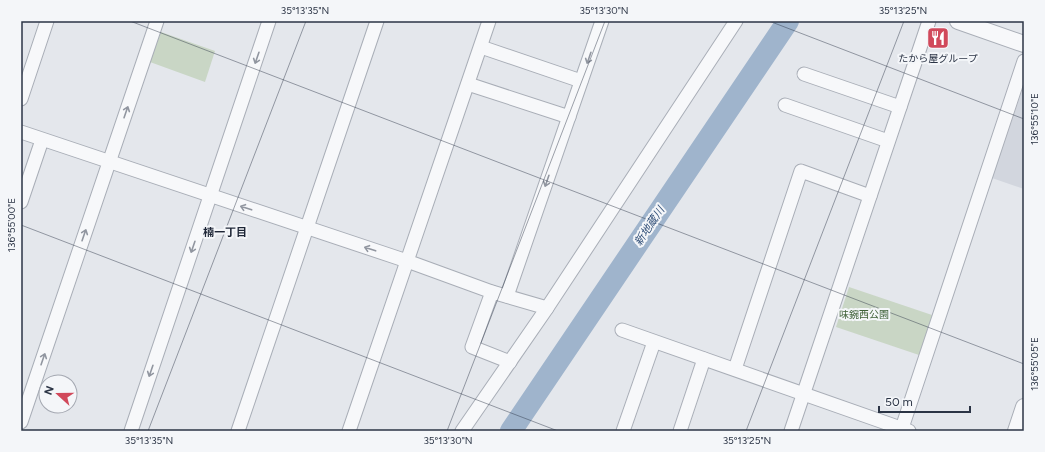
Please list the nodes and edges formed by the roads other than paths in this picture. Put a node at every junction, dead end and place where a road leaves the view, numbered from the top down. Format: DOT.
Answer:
graph roads {
  1 [pos="47,21"];
  2 [pos="157,21"];
  3 [pos="269,21"];
  4 [pos="377,21"];
  5 [pos="490,21"];
  6 [pos="602,21"];
  7 [pos="736,21"];
  8 [pos="929,21"];
  9 [pos="958,21"];
  10 [pos="1024,44"];
  11 [pos="481,47"];
  12 [pos="1024,61"];
  13 [pos="804,74"];
  14 [pos="581,81"];
  15 [pos="468,84"];
  16 [pos="21,100"];
  17 [pos="784,105"];
  18 [pos="900,107"];
  19 [pos="569,117"];
  20 [pos="21,132"];
  21 [pos="42,140"];
  22 [pos="888,141"];
  23 [pos="109,162"];
  24 [pos="210,196"];
  25 [pos="870,196"];
  26 [pos="21,202"];
  27 [pos="308,228"];
  28 [pos="407,261"];
  29 [pos="492,292"];
  30 [pos="507,296"];
  31 [pos="547,308"];
  32 [pos="622,330"];
  33 [pos="654,342"];
  34 [pos="704,359"];
  35 [pos="510,362"];
  36 [pos="735,369"];
  37 [pos="803,395"];
  38 [pos="1024,407"];
  39 [pos="21,422"];
  40 [pos="904,430"];
  41 [pos="131,431"];
  42 [pos="238,431"];
  43 [pos="349,431"];
  44 [pos="462,431"];
  45 [pos="623,431"];
  46 [pos="680,431"];
  47 [pos="791,431"];
  48 [pos="1016,431"];
  1 -- 16 [label="street"];
  23 -- 2 [label="street, one-way"];
  3 -- 24 [label="street, one-way"];
  4 -- 27 [label="street"];
  5 -- 11 [label="street"];
  6 -- 14 [label="street, one-way"];
  7 -- 31 [label="street"];
  8 -- 18 [label="street"];
  9 -- 10 [label="street"];
  11 -- 14 [label="street"];
  11 -- 15 [label="street"];
  12 -- 40 [label="street"];
  13 -- 18 [label="street"];
  14 -- 19 [label="street"];
  15 -- 19 [label="street"];
  15 -- 28 [label="street"];
  17 -- 22 [label="street"];
  18 -- 22 [label="street"];
  19 -- 30 [label="street, one-way"];
  20 -- 21 [label="street"];
  21 -- 23 [label="street"];
  21 -- 26 [label="street"];
  22 -- 25 [label="street"];
  23 -- 24 [label="street"];
  39 -- 23 [label="street, one-way"];
  27 -- 24 [label="street, one-way"];
  24 -- 41 [label="street, one-way"];
  25 -- 36 [label="street"];
  25 -- 37 [label="street"];
  28 -- 27 [label="street, one-way"];
  27 -- 42 [label="street"];
  28 -- 29 [label="street"];
  28 -- 43 [label="street"];
  29 -- 30 [label="street"];
  29 -- 35 [label="street"];
  30 -- 31 [label="street"];
  31 -- 35 [label="street"];
  32 -- 33 [label="street"];
  33 -- 34 [label="street"];
  33 -- 45 [label="street"];
  34 -- 36 [label="street"];
  34 -- 46 [label="street"];
  35 -- 44 [label="street"];
  36 -- 37 [label="street"];
  37 -- 40 [label="street"];
  37 -- 47 [label="street"];
  38 -- 48 [label="street"];
}
